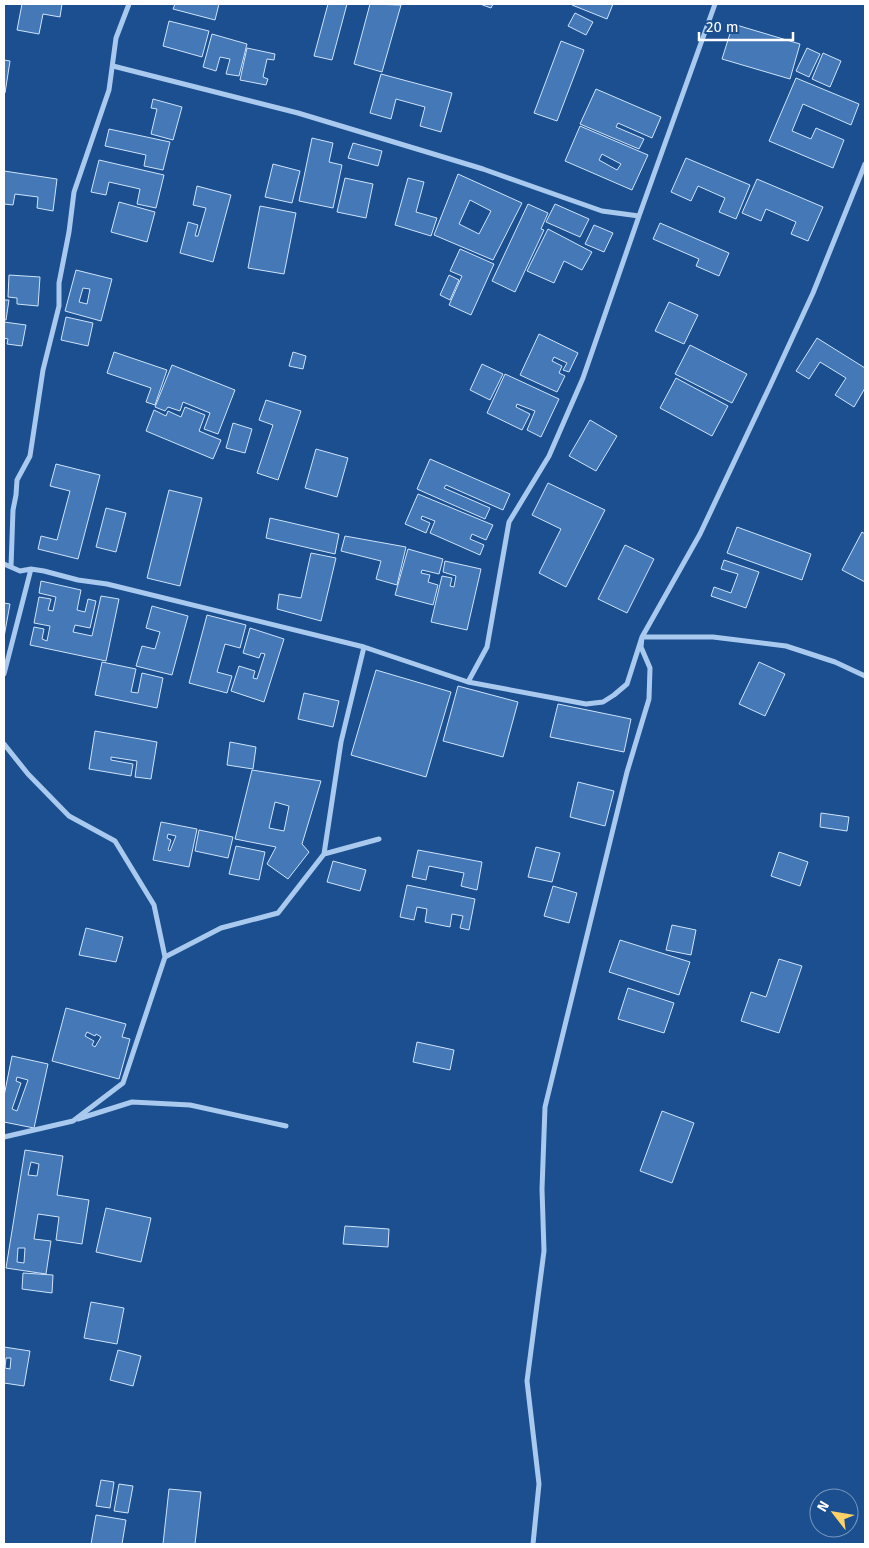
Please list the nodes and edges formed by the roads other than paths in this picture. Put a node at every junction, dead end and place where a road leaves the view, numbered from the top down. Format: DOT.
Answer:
graph roads {
  1 [pos="129,4"];
  2 [pos="715,4"];
  3 [pos="113,66"];
  4 [pos="865,164"];
  5 [pos="639,216"];
  6 [pos="4,564"];
  7 [pos="11,567"];
  8 [pos="31,569"];
  9 [pos="642,637"];
  10 [pos="364,647"];
  11 [pos="4,674"];
  12 [pos="865,676"];
  13 [pos="468,682"];
  14 [pos="4,744"];
  15 [pos="379,839"];
  16 [pos="324,854"];
  17 [pos="165,957"];
  18 [pos="72,1120"];
  19 [pos="286,1126"];
  20 [pos="4,1137"];
  21 [pos="533,1544"];
  1 -- 3 [label="street"];
  2 -- 5 [label="street"];
  3 -- 5 [label="street"];
  3 -- 7 [label="street"];
  4 -- 9 [label="street"];
  5 -- 13 [label="street"];
  6 -- 7 [label="street"];
  7 -- 8 [label="street"];
  8 -- 10 [label="street"];
  8 -- 11 [label="street"];
  9 -- 12 [label="street"];
  9 -- 13 [label="street"];
  9 -- 21 [label="street"];
  10 -- 13 [label="street"];
  10 -- 16 [label="street"];
  14 -- 17 [label="street"];
  15 -- 16 [label="street"];
  16 -- 17 [label="street"];
  17 -- 18 [label="street"];
  18 -- 19 [label="street"];
  18 -- 20 [label="street"];
}
